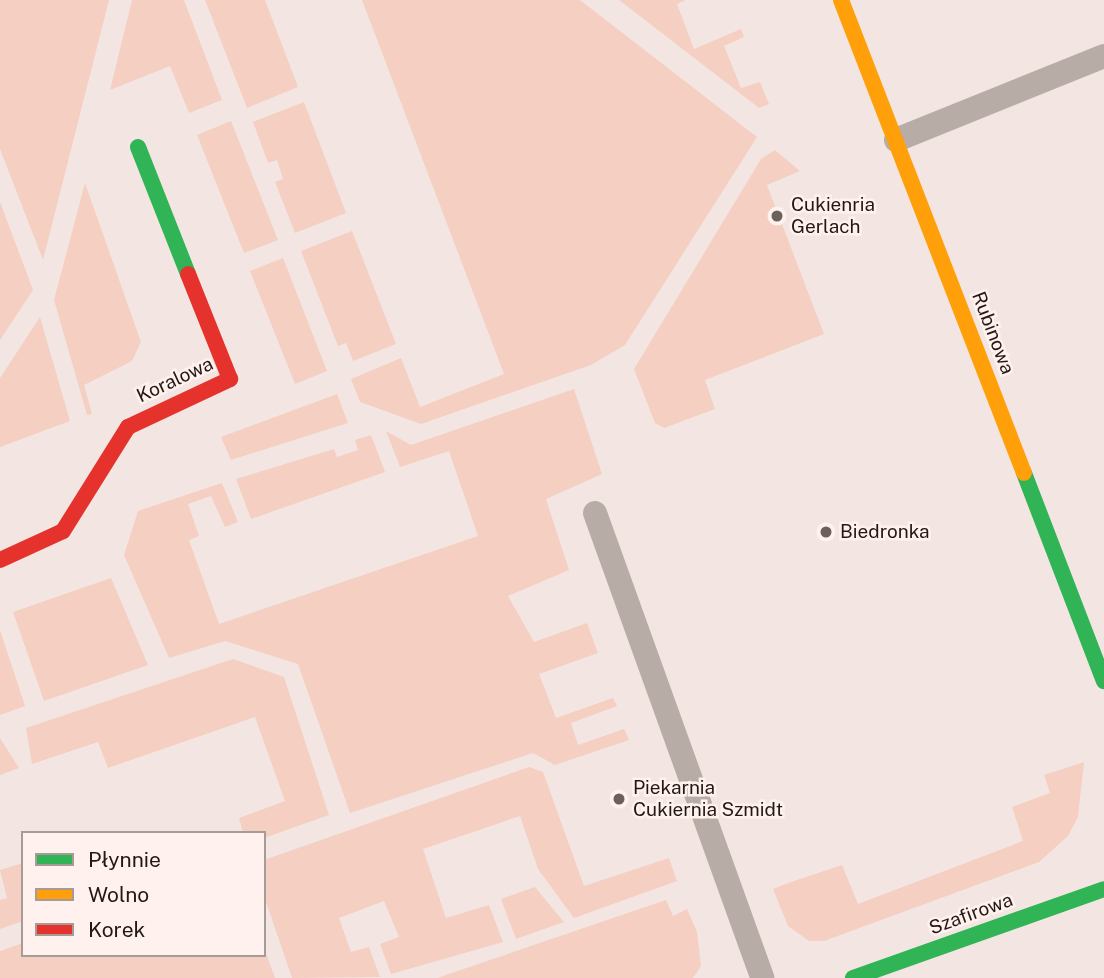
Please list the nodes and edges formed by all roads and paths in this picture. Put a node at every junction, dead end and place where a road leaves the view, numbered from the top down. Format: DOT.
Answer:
graph roads {
  1 [pos="841,0"];
  2 [pos="1104,57"];
  3 [pos="896,140"];
  4 [pos="138,147"];
  5 [pos="595,513"];
  6 [pos="0,560"];
  7 [pos="1104,681"];
  8 [pos="1104,889"];
  9 [pos="762,978"];
  10 [pos="853,978"];
  1 -- 3 [label="street, Rubinowa"];
  2 -- 3 [label="lane"];
  3 -- 7 [label="street, Rubinowa"];
  4 -- 6 [label="street, Koralowa"];
  5 -- 9 [label="lane"];
  8 -- 10 [label="street, Szafirowa"];
}
